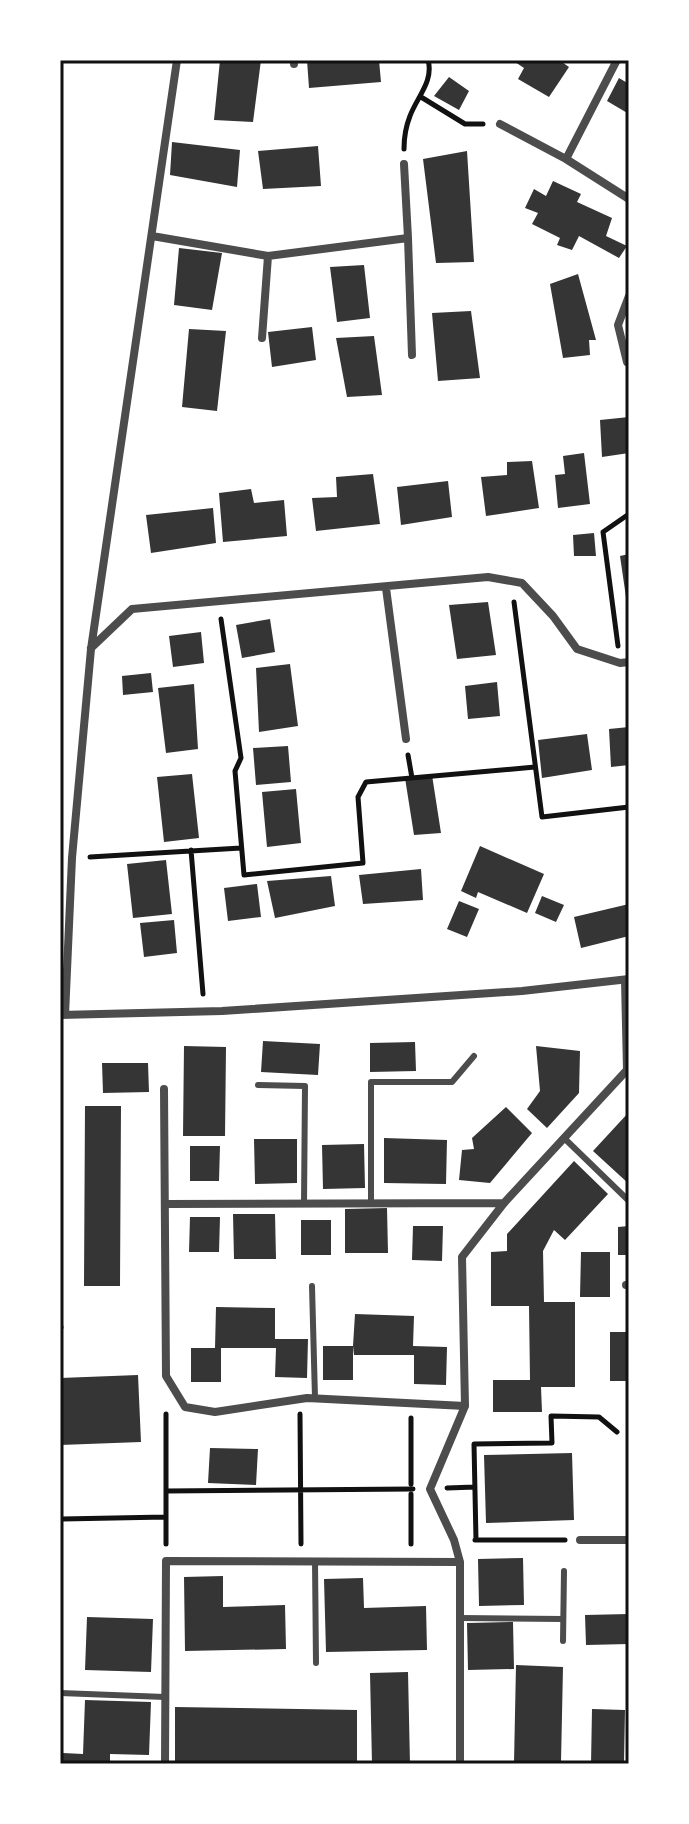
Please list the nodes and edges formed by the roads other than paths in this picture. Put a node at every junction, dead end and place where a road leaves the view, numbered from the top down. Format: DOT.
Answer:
graph roads {
  1 [pos="177,60"];
  2 [pos="617,60"];
  3 [pos="500,124"];
  4 [pos="566,159"];
  5 [pos="404,164"];
  6 [pos="629,199"];
  7 [pos="152,236"];
  8 [pos="408,238"];
  9 [pos="268,256"];
  10 [pos="629,296"];
  11 [pos="262,338"];
  12 [pos="412,355"];
  13 [pos="627,362"];
  14 [pos="386,588"];
  15 [pos="91,649"];
  16 [pos="625,662"];
  17 [pos="406,739"];
  18 [pos="627,979"];
  19 [pos="62,1015"];
  20 [pos="474,1056"];
  21 [pos="258,1085"];
  22 [pos="164,1089"];
  23 [pos="564,1138"];
  24 [pos="629,1201"];
  25 [pos="504,1203"];
  26 [pos="165,1204"];
  27 [pos="304,1204"];
  28 [pos="371,1204"];
  29 [pos="312,1286"];
  30 [pos="315,1398"];
  31 [pos="465,1406"];
  32 [pos="580,1540"];
  33 [pos="629,1540"];
  34 [pos="315,1561"];
  35 [pos="460,1562"];
  36 [pos="564,1571"];
  37 [pos="460,1618"];
  38 [pos="563,1619"];
  39 [pos="563,1641"];
  40 [pos="316,1663"];
  41 [pos="60,1693"];
  42 [pos="165,1697"];
  43 [pos="165,1764"];
  44 [pos="460,1764"];
  1 -- 7 [label="street"];
  2 -- 4 [label="street"];
  3 -- 4 [label="street"];
  4 -- 6 [label="street"];
  5 -- 8 [label="street"];
  7 -- 9 [label="street"];
  7 -- 15 [label="street"];
  8 -- 9 [label="street"];
  8 -- 12 [label="street"];
  9 -- 11 [label="street"];
  10 -- 13 [label="street"];
  14 -- 15 [label="street"];
  14 -- 16 [label="street"];
  14 -- 17 [label="street"];
  15 -- 19 [label="street"];
  18 -- 19 [label="street"];
  18 -- 23 [label="street"];
  20 -- 28 [label="lane"];
  21 -- 27 [label="lane"];
  22 -- 26 [label="street"];
  23 -- 24 [label="lane"];
  23 -- 25 [label="street"];
  25 -- 28 [label="street"];
  25 -- 31 [label="street"];
  26 -- 27 [label="street"];
  26 -- 30 [label="street"];
  27 -- 28 [label="street"];
  29 -- 30 [label="lane"];
  30 -- 31 [label="street"];
  31 -- 35 [label="street"];
  32 -- 33 [label="street"];
  34 -- 35 [label="street"];
  34 -- 40 [label="lane"];
  34 -- 42 [label="street"];
  35 -- 37 [label="street"];
  36 -- 38 [label="lane"];
  37 -- 38 [label="lane"];
  37 -- 44 [label="street"];
  38 -- 39 [label="lane"];
  41 -- 42 [label="lane"];
  42 -- 43 [label="street"];
}
